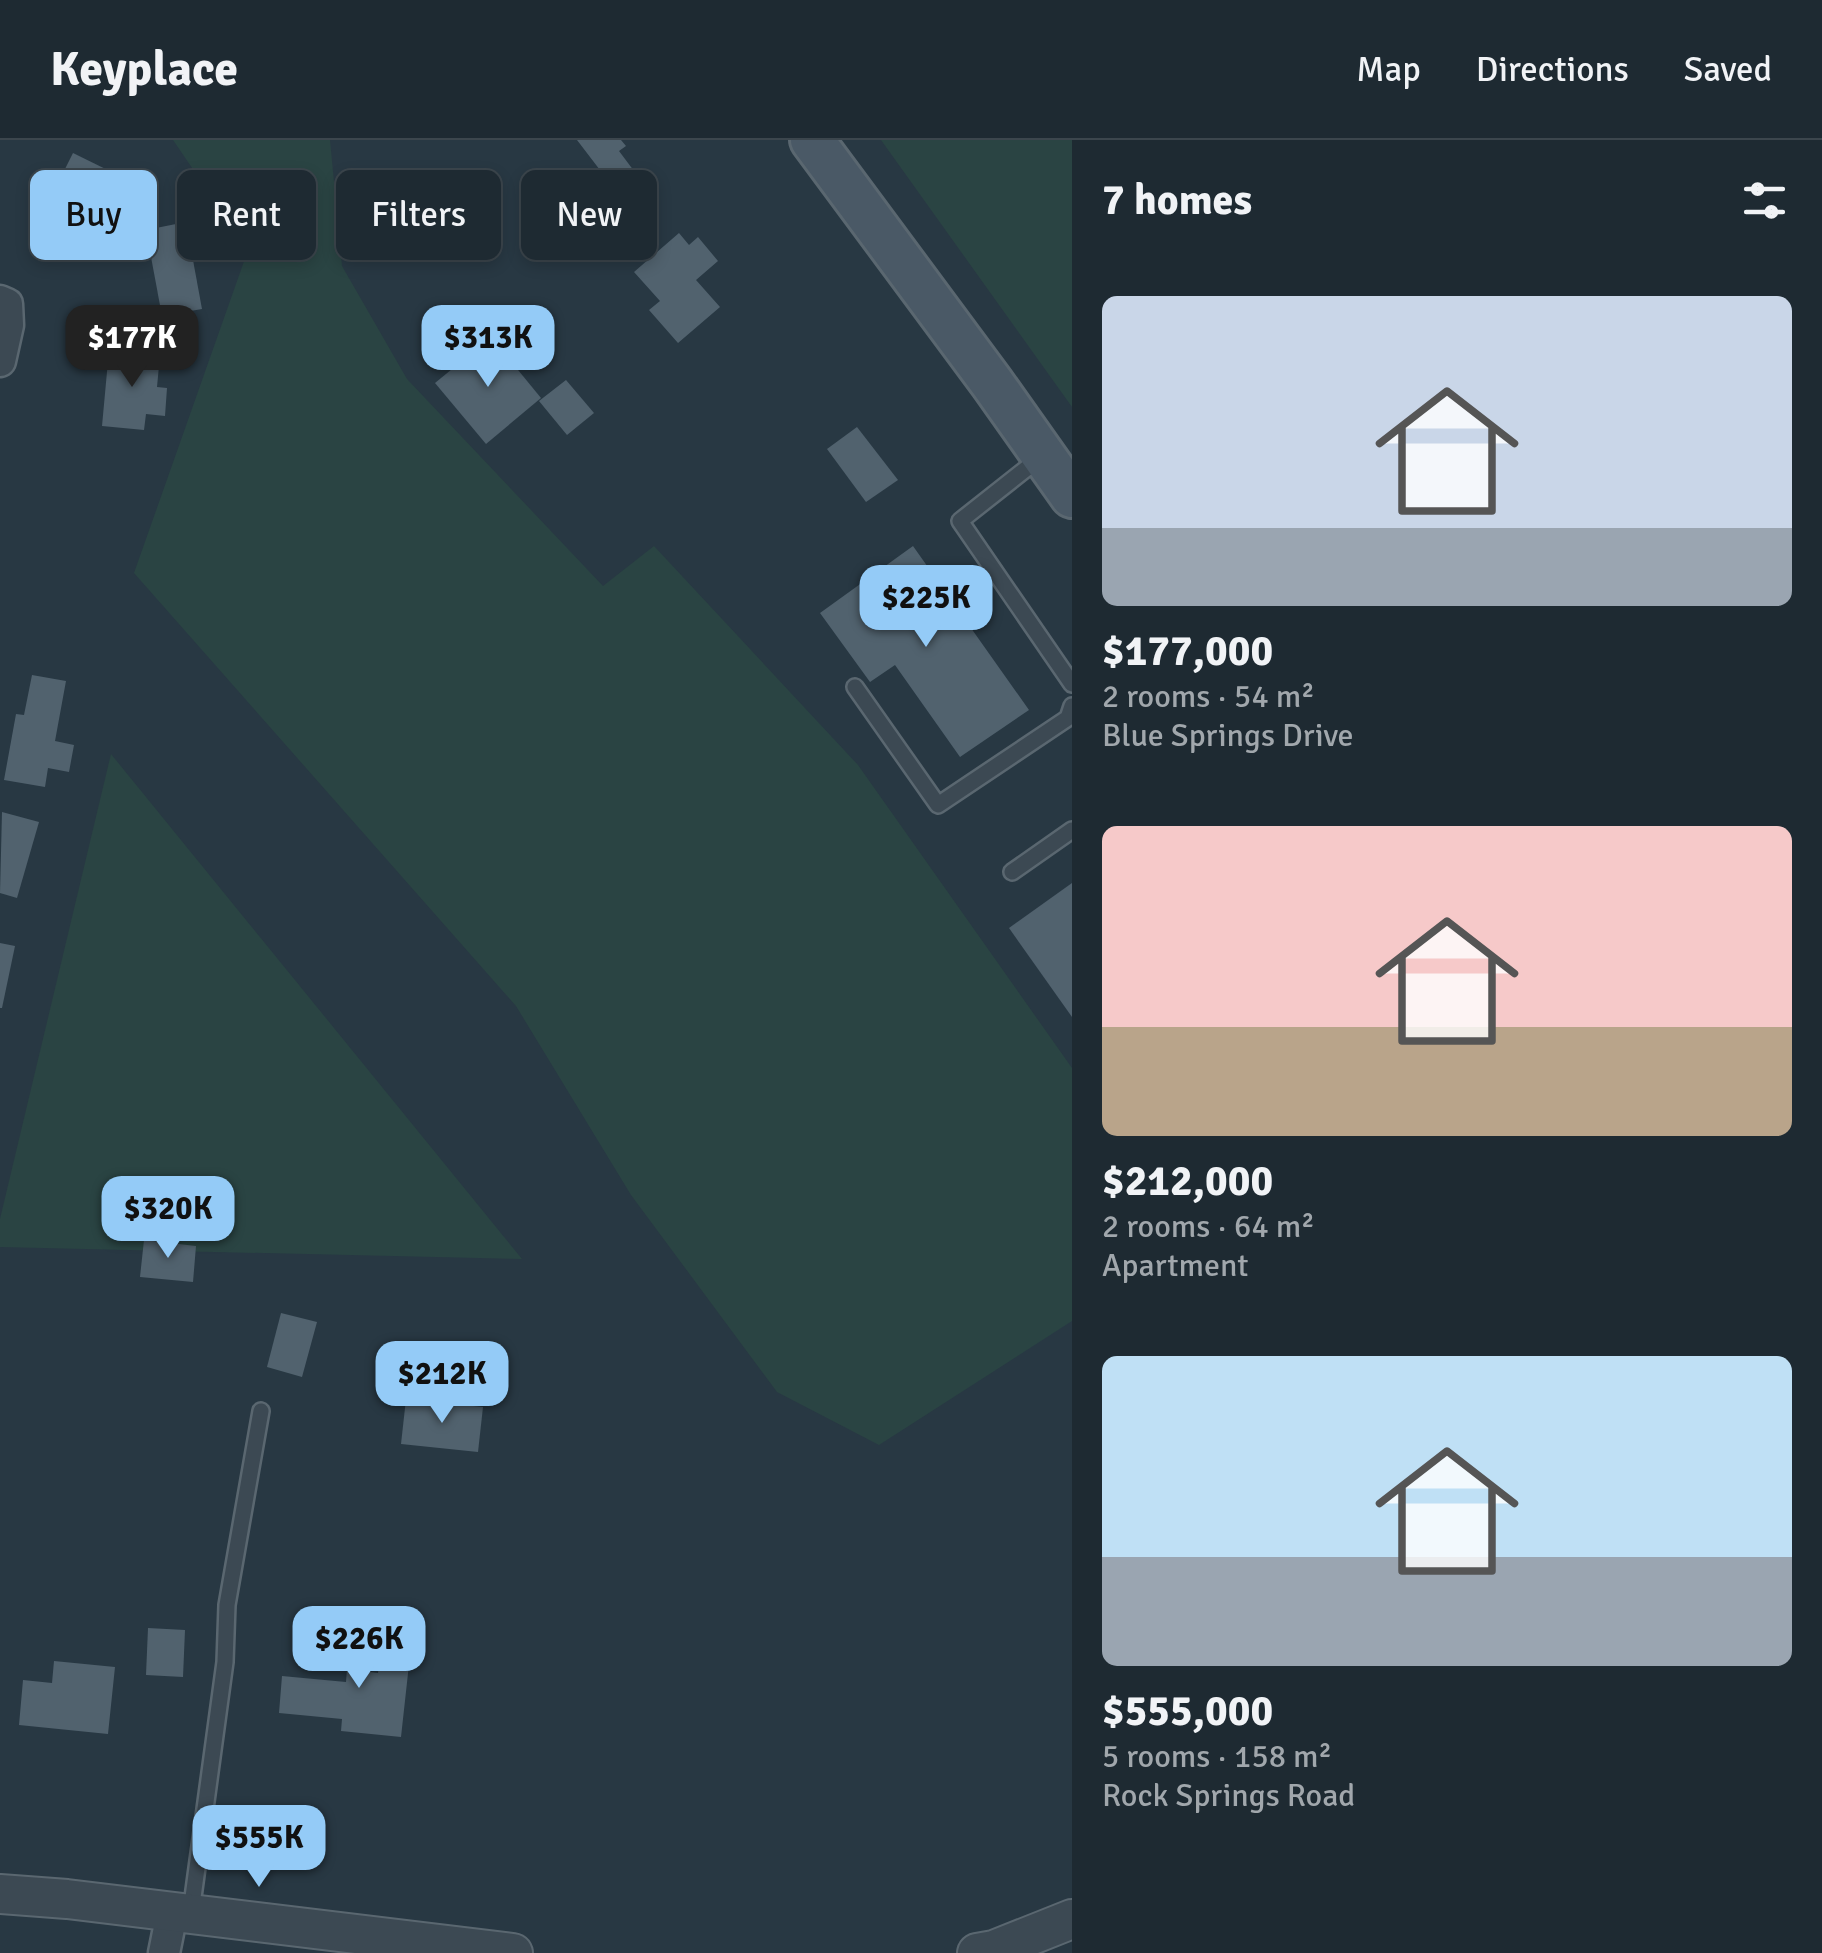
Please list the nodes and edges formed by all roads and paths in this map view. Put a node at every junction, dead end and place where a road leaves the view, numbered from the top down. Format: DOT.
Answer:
graph roads {
  1 [pos="812,140"];
  2 [pos="4,313"];
  3 [pos="0,361"];
  4 [pos="1043,456"];
  5 [pos="1072,496"];
  6 [pos="1072,684"];
  7 [pos="855,688"];
  8 [pos="1072,706"];
  9 [pos="1072,830"];
  10 [pos="1012,872"];
  11 [pos="262,1411"];
  12 [pos="0,1894"];
  13 [pos="182,1914"];
  14 [pos="1072,1919"];
  15 [pos="164,1953"];
  16 [pos="512,1953"];
  17 [pos="977,1953"];
  1 -- 4 [label="main road"];
  2 -- 3 [label="street"];
  4 -- 5 [label="main road"];
  4 -- 6 [label="lane"];
  7 -- 8 [label="lane"];
  9 -- 10 [label="lane"];
  11 -- 13 [label="lane"];
  12 -- 13 [label="street"];
  13 -- 15 [label="street"];
  13 -- 16 [label="street"];
  14 -- 17 [label="street"];
}
